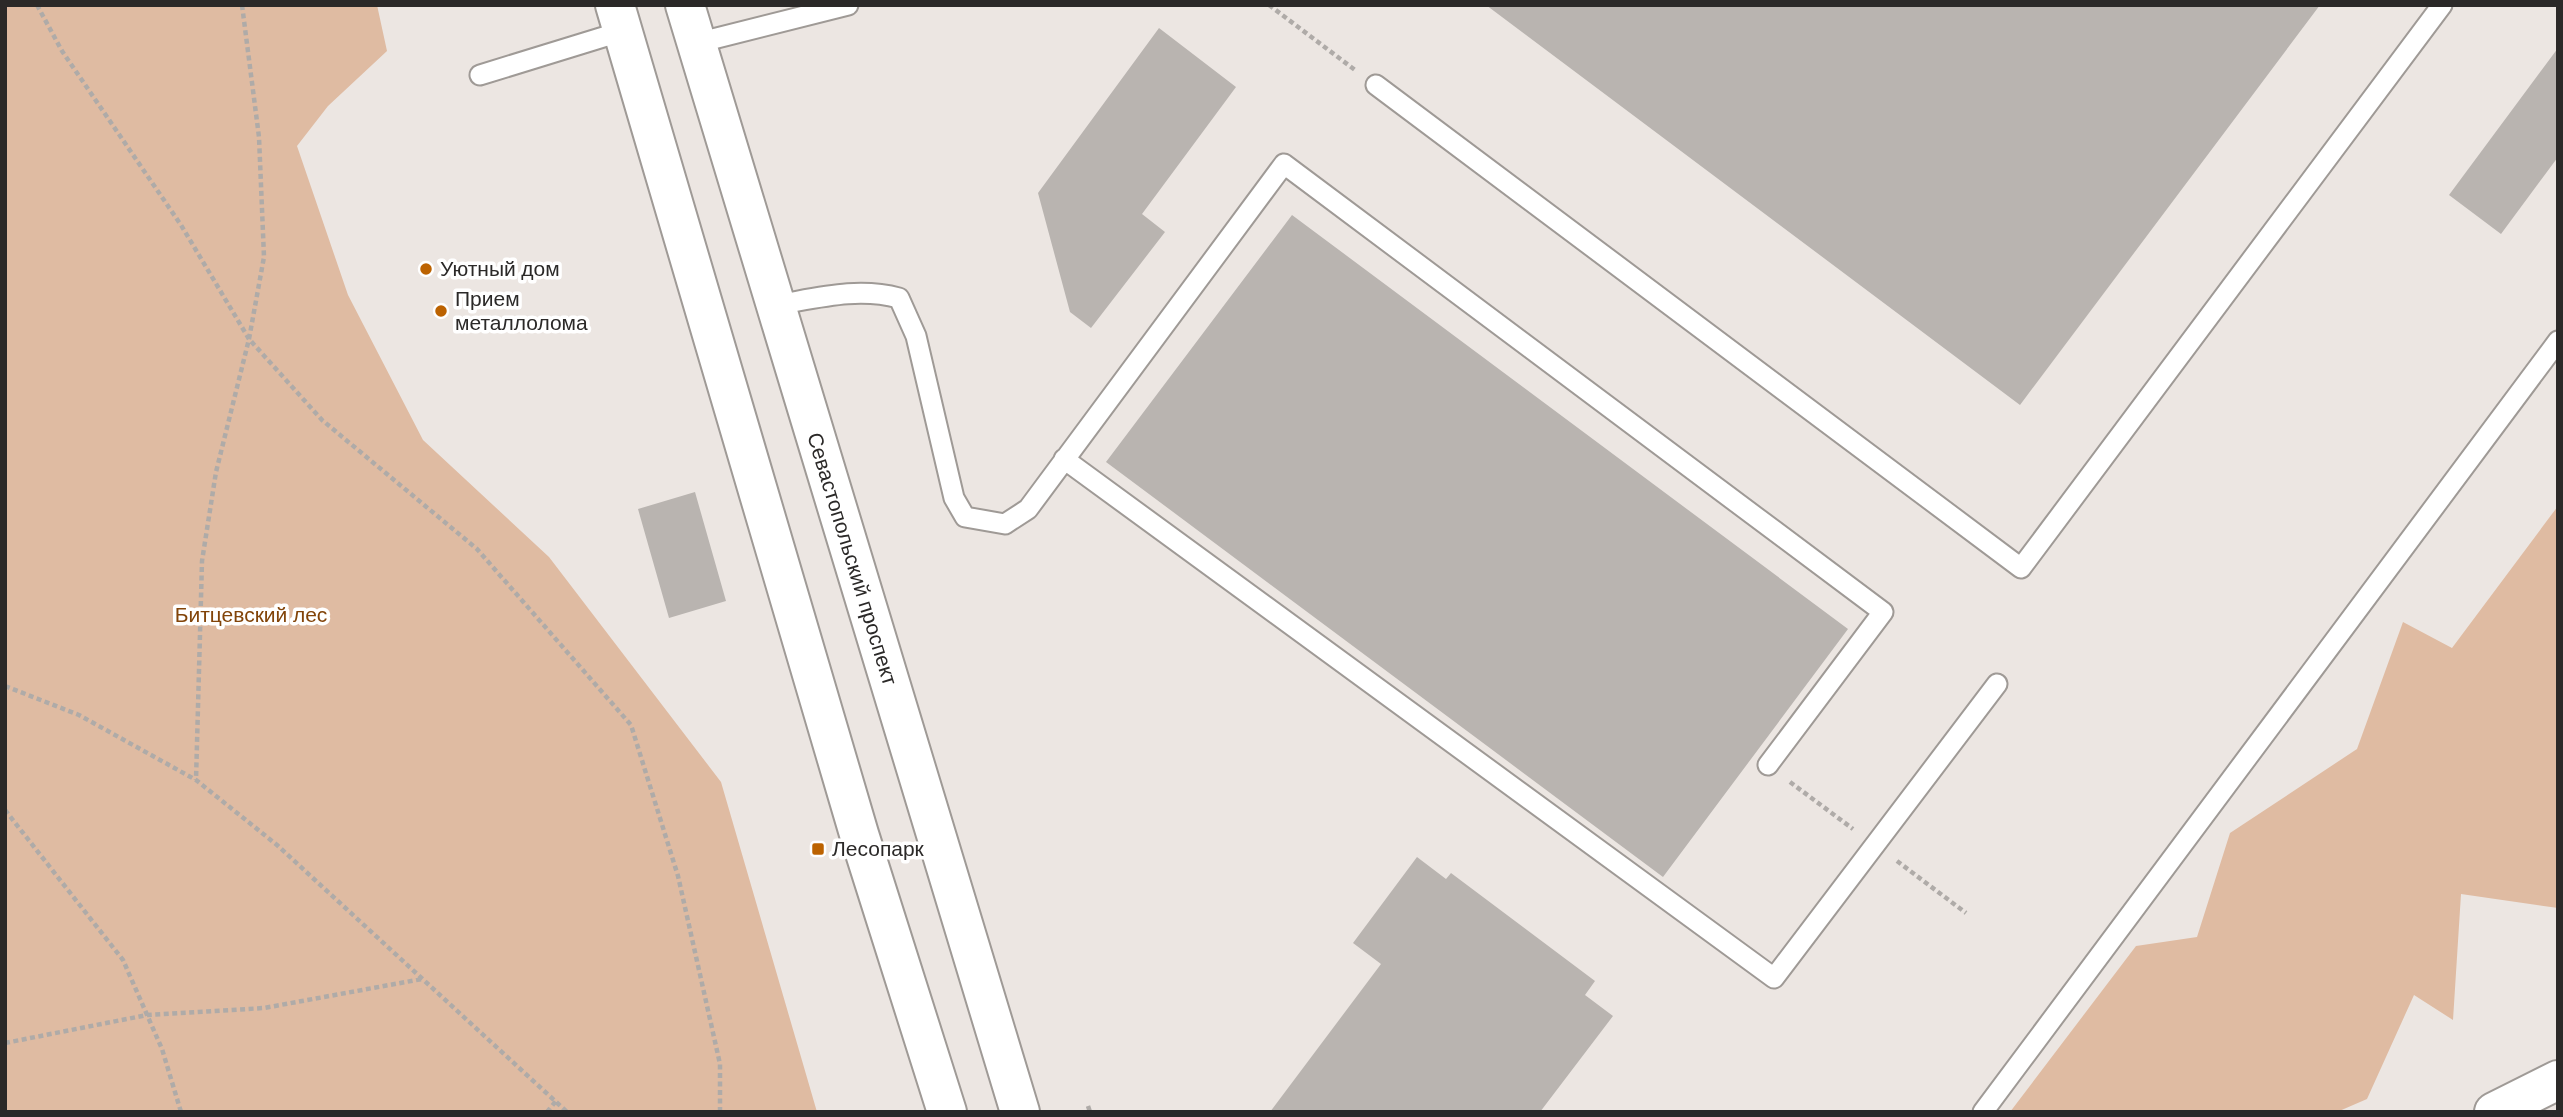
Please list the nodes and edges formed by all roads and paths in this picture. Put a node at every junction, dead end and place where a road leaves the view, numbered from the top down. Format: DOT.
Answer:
graph roads {
  1 [pos="37,5"];
  2 [pos="242,5"];
  3 [pos="685,5"];
  4 [pos="848,5"];
  5 [pos="1269,5"];
  6 [pos="2442,5"];
  7 [pos="619,18"];
  8 [pos="697,43"];
  9 [pos="480,75"];
  10 [pos="1376,85"];
  11 [pos="776,305"];
  12 [pos="249,339"];
  13 [pos="2558,341"];
  14 [pos="1064,459"];
  15 [pos="1997,684"];
  16 [pos="5,686"];
  17 [pos="1768,765"];
  18 [pos="196,780"];
  19 [pos="5,810"];
  20 [pos="422,979"];
  21 [pos="146,1014"];
  22 [pos="5,1043"];
  23 [pos="2558,1080"];
  24 [pos="556,1101"];
  25 [pos="1088,1105"];
  26 [pos="181,1112"];
  27 [pos="547,1112"];
  28 [pos="567,1112"];
  29 [pos="720,1112"];
  30 [pos="947,1112"];
  31 [pos="1020,1112"];
  32 [pos="1090,1112"];
  33 [pos="1983,1112"];
  34 [pos="2494,1112"];
  1 -- 12 [label="path"];
  2 -- 12 [label="path"];
  3 -- 8 [label="main road, Севастопольский проспект"];
  4 -- 8 [label="lane"];
  5 -- 10 [label="path"];
  6 -- 10 [label="lane"];
  7 -- 9 [label="lane"];
  7 -- 30 [label="main road"];
  8 -- 11 [label="main road, Севастопольский проспект"];
  11 -- 14 [label="lane"];
  11 -- 31 [label="main road, Севастопольский проспект"];
  12 -- 18 [label="path"];
  12 -- 29 [label="path"];
  13 -- 33 [label="lane"];
  14 -- 15 [label="lane"];
  14 -- 17 [label="lane"];
  16 -- 18 [label="path"];
  18 -- 20 [label="path"];
  19 -- 21 [label="path"];
  20 -- 21 [label="path"];
  20 -- 24 [label="path"];
  21 -- 22 [label="path"];
  21 -- 26 [label="path"];
  23 -- 34 [label="main road"];
  24 -- 27 [label="path"];
  24 -- 28 [label="path"];
  25 -- 32 [label="path"];
}
